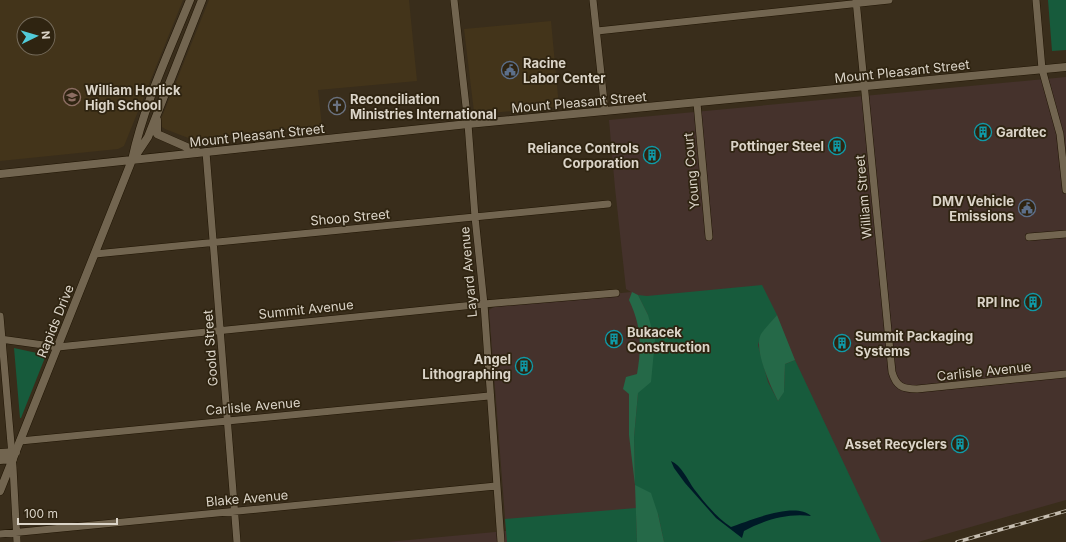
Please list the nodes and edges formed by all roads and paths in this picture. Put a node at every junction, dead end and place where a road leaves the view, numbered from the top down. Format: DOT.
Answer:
graph roads {
  1 [pos="190,0"];
  2 [pos="202,0"];
  3 [pos="454,0"];
  4 [pos="593,0"];
  5 [pos="889,0"];
  6 [pos="1036,0"];
  7 [pos="857,2"];
  8 [pos="597,31"];
  9 [pos="1066,67"];
  10 [pos="1042,69"];
  11 [pos="865,87"];
  12 [pos="697,103"];
  13 [pos="605,111"];
  14 [pos="157,114"];
  15 [pos="468,124"];
  16 [pos="202,152"];
  17 [pos="132,160"];
  18 [pos="0,174"];
  19 [pos="1066,190"];
  20 [pos="608,204"];
  21 [pos="475,217"];
  22 [pos="1066,234"];
  23 [pos="709,237"];
  24 [pos="1029,238"];
  25 [pos="213,242"];
  26 [pos="95,254"];
  27 [pos="616,293"];
  28 [pos="484,304"];
  29 [pos="0,316"];
  30 [pos="220,330"];
  31 [pos="1,338"];
  32 [pos="58,347"];
  33 [pos="1066,374"];
  34 [pos="903,388"];
  35 [pos="489,396"];
  36 [pos="227,421"];
  37 [pos="20,441"];
  38 [pos="0,453"];
  39 [pos="13,454"];
  40 [pos="0,460"];
  41 [pos="496,486"];
  42 [pos="0,491"];
  43 [pos="235,512"];
  44 [pos="17,532"];
  45 [pos="0,534"];
  46 [pos="17,542"];
  47 [pos="237,542"];
  48 [pos="501,542"];
  1 -- 17 [label="street, Rapids Drive"];
  2 -- 14 [label="street, Rapids Drive"];
  3 -- 15 [label="street, Layard Avenue"];
  4 -- 8 [label="street"];
  5 -- 7 [label="street"];
  6 -- 10 [label="street"];
  7 -- 8 [label="street"];
  7 -- 11 [label="street, William Street"];
  8 -- 13 [label="street"];
  9 -- 10 [label="street, Mount Pleasant Street"];
  10 -- 11 [label="street, Mount Pleasant Street"];
  10 -- 19 [label="street"];
  11 -- 12 [label="street, Mount Pleasant Street"];
  11 -- 34 [label="street, William Street"];
  12 -- 13 [label="street, Mount Pleasant Street"];
  12 -- 23 [label="street, Young Court"];
  13 -- 15 [label="street, Mount Pleasant Street"];
  14 -- 16 [label="street"];
  14 -- 17 [label="street, Rapids Drive"];
  15 -- 16 [label="street, Mount Pleasant Street"];
  15 -- 21 [label="street, Layard Avenue"];
  16 -- 17 [label="street, Mount Pleasant Street"];
  16 -- 25 [label="street, Goold Street"];
  17 -- 18 [label="street, Mount Pleasant Street"];
  17 -- 26 [label="street, Rapids Drive"];
  20 -- 21 [label="street, Shoop Street"];
  21 -- 25 [label="street, Shoop Street"];
  21 -- 28 [label="street, Layard Avenue"];
  22 -- 24 [label="street"];
  25 -- 26 [label="street, Shoop Street"];
  25 -- 30 [label="street, Goold Street"];
  26 -- 32 [label="street, Rapids Drive"];
  27 -- 28 [label="street, Summit Avenue"];
  28 -- 30 [label="street, Summit Avenue"];
  28 -- 35 [label="street, Layard Avenue"];
  29 -- 31 [label="street"];
  30 -- 32 [label="street, Summit Avenue"];
  30 -- 36 [label="street, Goold Street"];
  31 -- 32 [label="street, Summit Avenue"];
  31 -- 39 [label="street"];
  32 -- 37 [label="street, Rapids Drive"];
  33 -- 34 [label="street, Carlisle Avenue"];
  35 -- 36 [label="street, Carlisle Avenue"];
  35 -- 41 [label="street, Layard Avenue"];
  36 -- 37 [label="street, Carlisle Avenue"];
  36 -- 43 [label="street, Goold Street"];
  37 -- 39 [label="street, Rapids Drive"];
  38 -- 39 [label="street"];
  39 -- 40 [label="street"];
  39 -- 42 [label="street, Rapids Drive"];
  39 -- 44 [label="street"];
  41 -- 43 [label="street, Blake Avenue"];
  41 -- 48 [label="street, Layard Avenue"];
  43 -- 44 [label="street, Blake Avenue"];
  43 -- 47 [label="street, Goold Street"];
  44 -- 45 [label="street, Blake Avenue"];
  44 -- 46 [label="street"];
}
